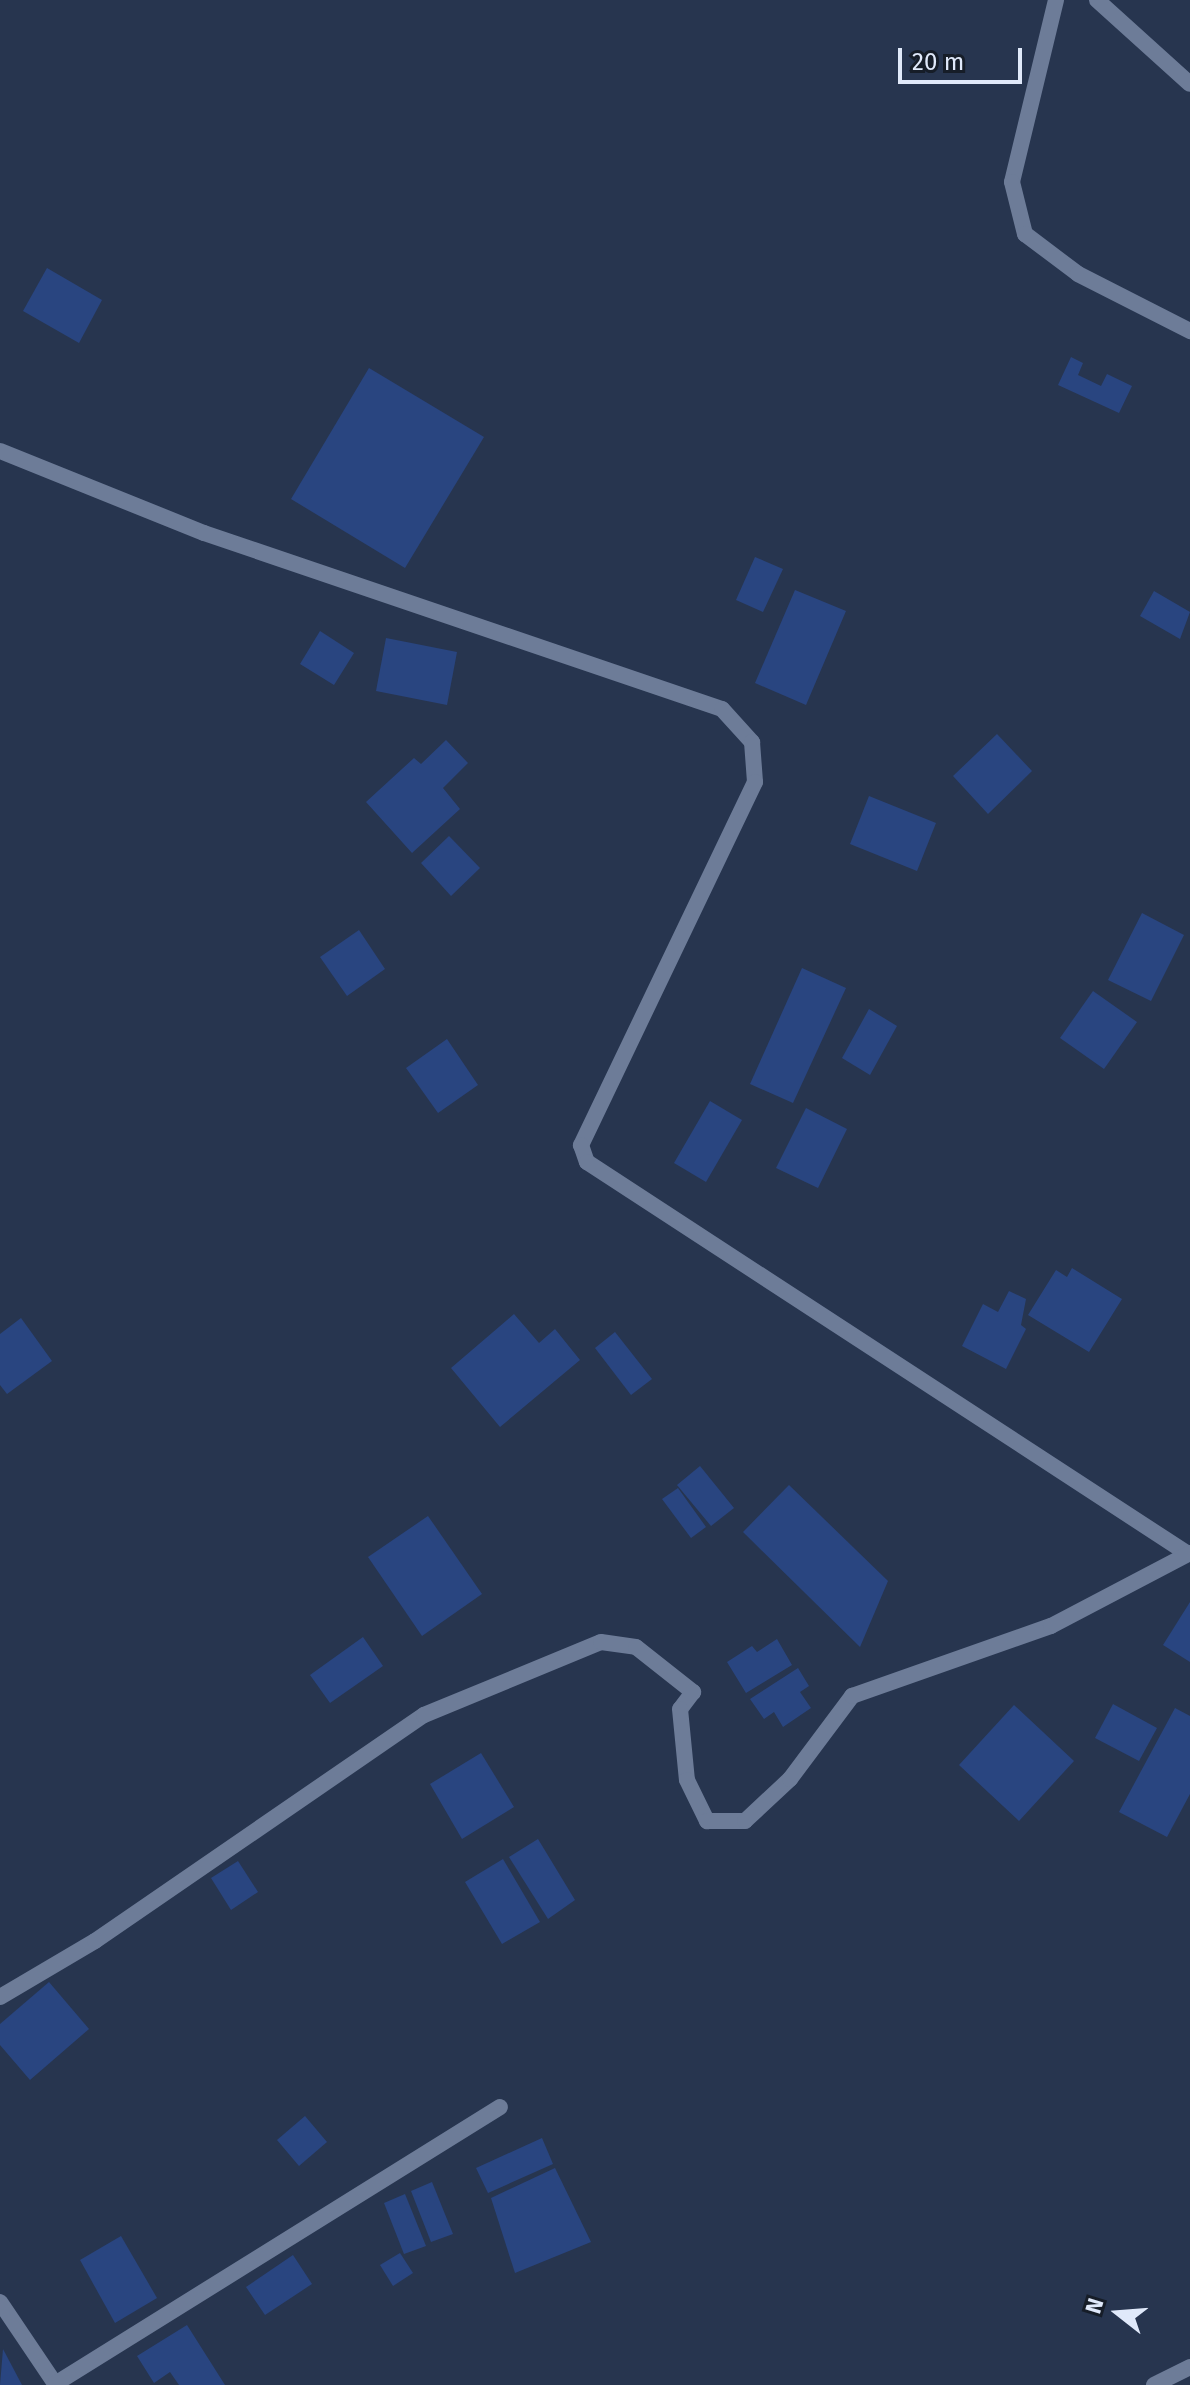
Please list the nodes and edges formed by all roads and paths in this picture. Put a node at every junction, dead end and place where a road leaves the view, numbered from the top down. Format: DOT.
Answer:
graph roads {
  1 [pos="1056,0"];
  2 [pos="1097,0"];
  3 [pos="1190,84"];
  4 [pos="1190,331"];
  5 [pos="0,451"];
  6 [pos="1187,1552"];
  7 [pos="0,1997"];
  8 [pos="500,2107"];
  9 [pos="0,2302"];
  10 [pos="1190,2367"];
  11 [pos="55,2384"];
  12 [pos="1154,2385"];
  1 -- 4 [label="street"];
  2 -- 3 [label="street"];
  5 -- 6 [label="street"];
  6 -- 7 [label="street"];
  8 -- 11 [label="street"];
  9 -- 11 [label="street"];
  10 -- 12 [label="street"];
}
